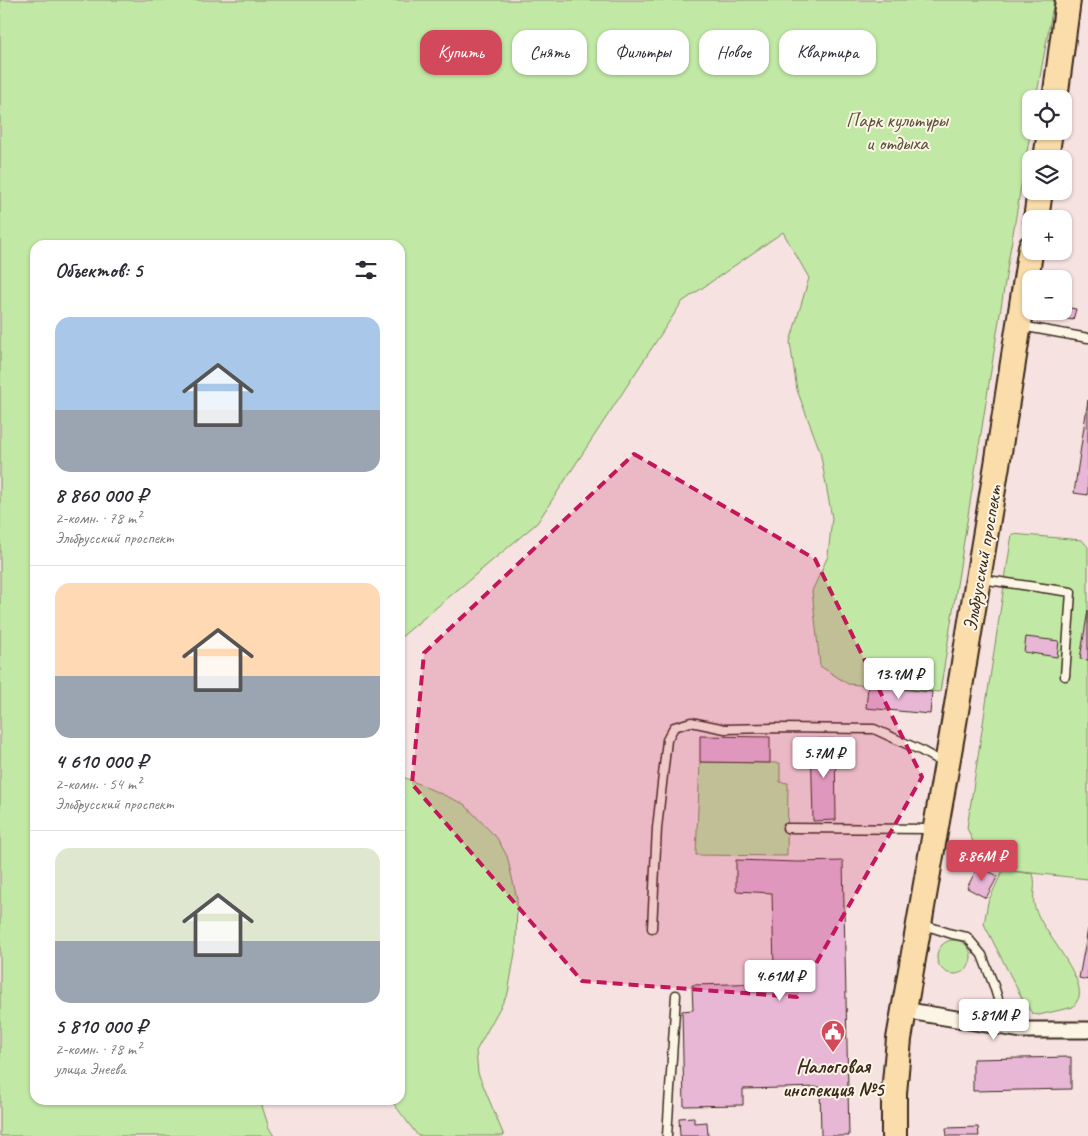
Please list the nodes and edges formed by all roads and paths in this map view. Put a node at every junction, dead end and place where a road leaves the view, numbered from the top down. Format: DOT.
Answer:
graph roads {
  1 [pos="1068,0"];
  2 [pos="1056,90"];
  3 [pos="1029,260"];
  4 [pos="1019,326"];
  5 [pos="1088,338"];
  6 [pos="978,579"];
  7 [pos="1065,676"];
  8 [pos="947,765"];
  9 [pos="787,828"];
  10 [pos="935,829"];
  11 [pos="919,923"];
  12 [pos="652,928"];
  13 [pos="676,996"];
  14 [pos="903,1010"];
  15 [pos="1007,1028"];
  16 [pos="1088,1030"];
  17 [pos="668,1136"];
  18 [pos="894,1136"];
  1 -- 2 [label="main road"];
  3 -- 4 [label="main road, Эльбрусский проспект"];
  4 -- 5 [label="lane"];
  4 -- 6 [label="main road, Эльбрусский проспект"];
  6 -- 7 [label="lane"];
  6 -- 8 [label="main road, Эльбрусский проспект"];
  8 -- 10 [label="main road, Эльбрусский проспект"];
  8 -- 12 [label="lane"];
  9 -- 10 [label="lane"];
  10 -- 11 [label="main road, Эльбрусский проспект"];
  11 -- 14 [label="main road, Эльбрусский проспект"];
  11 -- 15 [label="lane"];
  13 -- 17 [label="lane"];
  14 -- 15 [label="street"];
  14 -- 18 [label="main road, Эльбрусский проспект"];
  15 -- 16 [label="street"];
}
